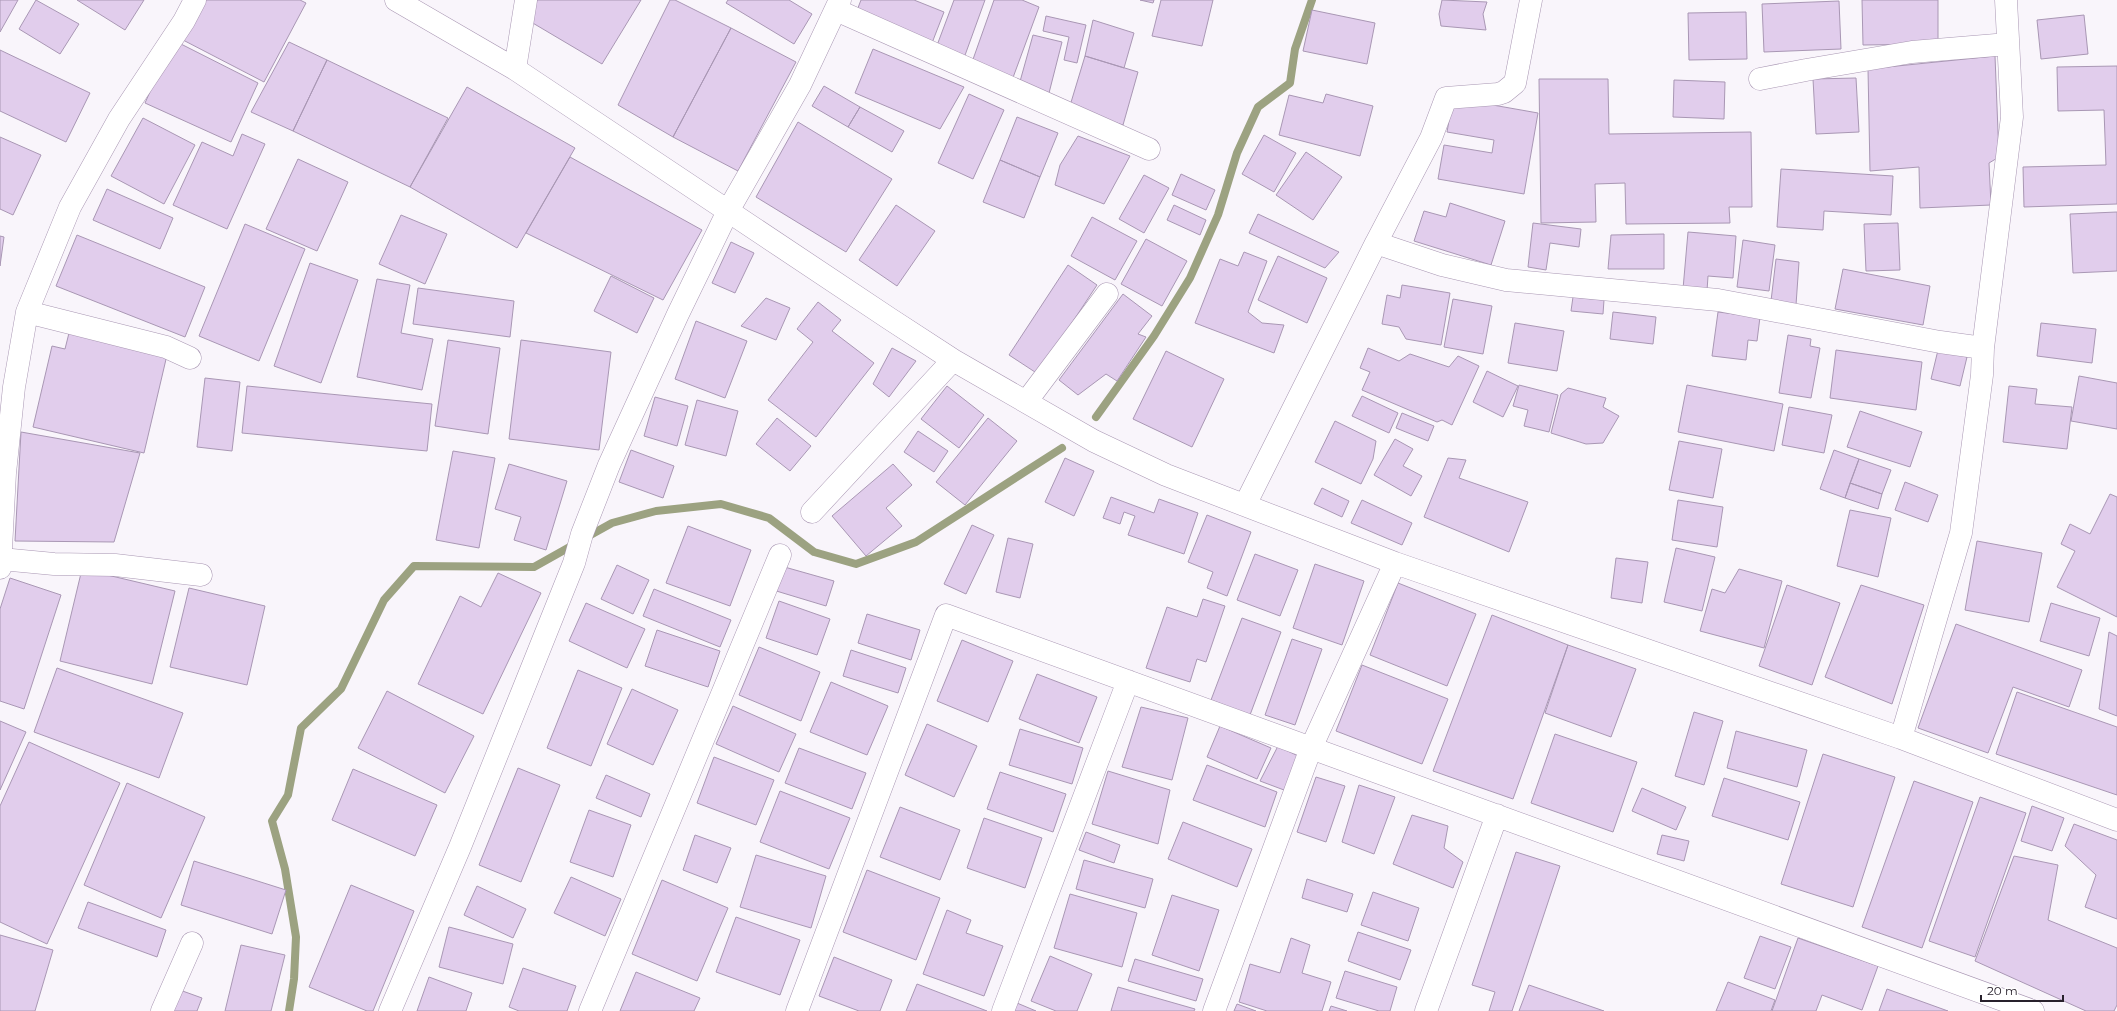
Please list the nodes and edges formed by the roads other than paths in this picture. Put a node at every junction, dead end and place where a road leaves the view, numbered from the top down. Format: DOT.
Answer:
graph roads {
  1 [pos="195,0"];
  2 [pos="396,0"];
  3 [pos="526,0"];
  4 [pos="1532,0"];
  5 [pos="2006,0"];
  6 [pos="838,5"];
  7 [pos="2008,44"];
  8 [pos="515,69"];
  9 [pos="1760,79"];
  10 [pos="1149,149"];
  11 [pos="728,211"];
  12 [pos="1376,243"];
  13 [pos="1107,294"];
  14 [pos="27,312"];
  15 [pos="1983,348"];
  16 [pos="190,358"];
  17 [pos="953,360"];
  18 [pos="1026,402"];
  19 [pos="1245,505"];
  20 [pos="812,512"];
  21 [pos="780,555"];
  22 [pos="0,563"];
  23 [pos="1395,563"];
  24 [pos="201,576"];
  25 [pos="1128,681"];
  26 [pos="1901,738"];
  27 [pos="1311,748"];
  28 [pos="1497,815"];
  29 [pos="2117,820"];
  30 [pos="192,943"];
  31 [pos="162,1011"];
  32 [pos="390,1011"];
  33 [pos="590,1011"];
  34 [pos="796,1011"];
  35 [pos="1003,1011"];
  36 [pos="1214,1011"];
  37 [pos="1426,1011"];
  38 [pos="2033,1011"];
  1 -- 14 [label="street"];
  2 -- 8 [label="street"];
  3 -- 8 [label="street"];
  4 -- 12 [label="street"];
  5 -- 7 [label="street"];
  6 -- 10 [label="street"];
  6 -- 11 [label="street"];
  7 -- 9 [label="street"];
  7 -- 15 [label="street"];
  8 -- 11 [label="street"];
  11 -- 17 [label="street"];
  11 -- 32 [label="street"];
  12 -- 15 [label="street"];
  12 -- 19 [label="street"];
  13 -- 18 [label="street"];
  14 -- 16 [label="street"];
  14 -- 22 [label="street"];
  15 -- 26 [label="street"];
  17 -- 18 [label="street"];
  17 -- 20 [label="street"];
  18 -- 19 [label="street"];
  19 -- 23 [label="street"];
  21 -- 33 [label="street"];
  22 -- 24 [label="street"];
  23 -- 26 [label="street"];
  23 -- 27 [label="street"];
  25 -- 27 [label="street"];
  25 -- 34 [label="street"];
  25 -- 35 [label="street"];
  26 -- 29 [label="street"];
  27 -- 28 [label="street"];
  27 -- 36 [label="street"];
  28 -- 37 [label="street"];
  28 -- 38 [label="street"];
  30 -- 31 [label="street"];
}
